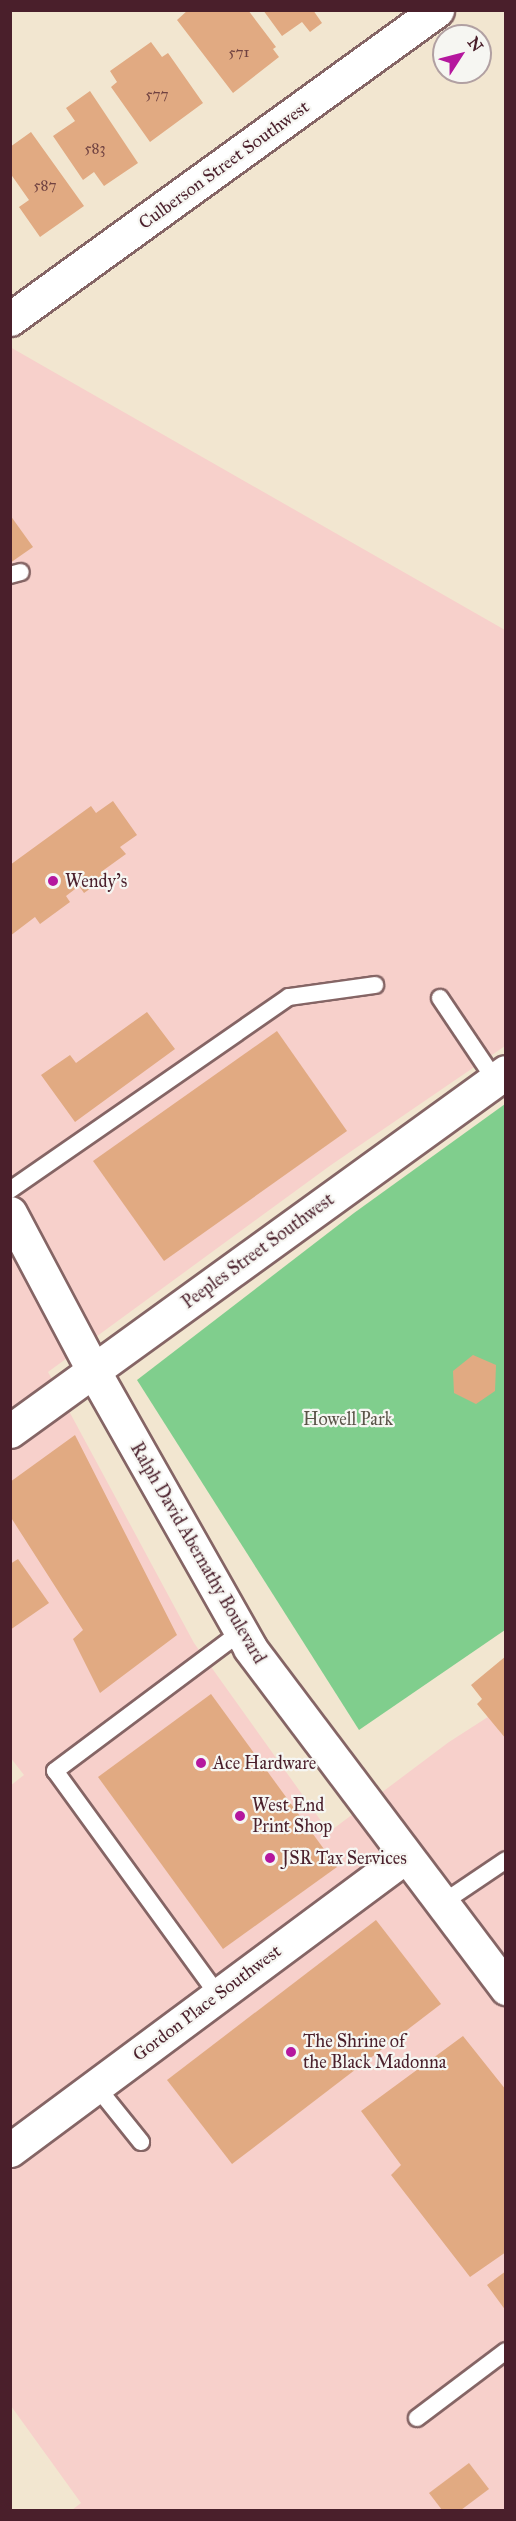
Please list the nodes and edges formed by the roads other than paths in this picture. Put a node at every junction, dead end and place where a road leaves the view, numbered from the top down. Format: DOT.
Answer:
graph roads {
  1 [pos="437,10"];
  2 [pos="10,319"];
  3 [pos="375,985"];
  4 [pos="440,998"];
  5 [pos="500,1076"];
  6 [pos="10,1190"];
  7 [pos="10,1213"];
  8 [pos="93,1370"];
  9 [pos="10,1431"];
  10 [pos="241,1632"];
  11 [pos="404,1857"];
  12 [pos="506,1860"];
  13 [pos="441,1904"];
  14 [pos="506,1988"];
  15 [pos="219,1995"];
  16 [pos="96,2086"];
  17 [pos="141,2142"];
  18 [pos="11,2148"];
  19 [pos="506,2351"];
  20 [pos="417,2418"];
  1 -- 2 [label="street, Culberson Street Southwest"];
  3 -- 6 [label="lane"];
  4 -- 5 [label="lane"];
  5 -- 8 [label="street, Peeples Street Southwest"];
  7 -- 8 [label="street, Ralph David Abernathy Boulevard"];
  8 -- 9 [label="street, Peeples Street Southwest"];
  8 -- 10 [label="street, Ralph David Abernathy Boulevard"];
  10 -- 11 [label="street, Ralph David Abernathy Boulevard"];
  10 -- 15 [label="lane"];
  11 -- 13 [label="street, Ralph David Abernathy Boulevard"];
  11 -- 15 [label="street, Gordon Place Southwest"];
  12 -- 13 [label="lane"];
  13 -- 14 [label="street, Ralph David Abernathy Boulevard"];
  15 -- 16 [label="street, Gordon Place Southwest"];
  16 -- 17 [label="lane"];
  16 -- 18 [label="street, Gordon Place Southwest"];
  19 -- 20 [label="lane"];
}
